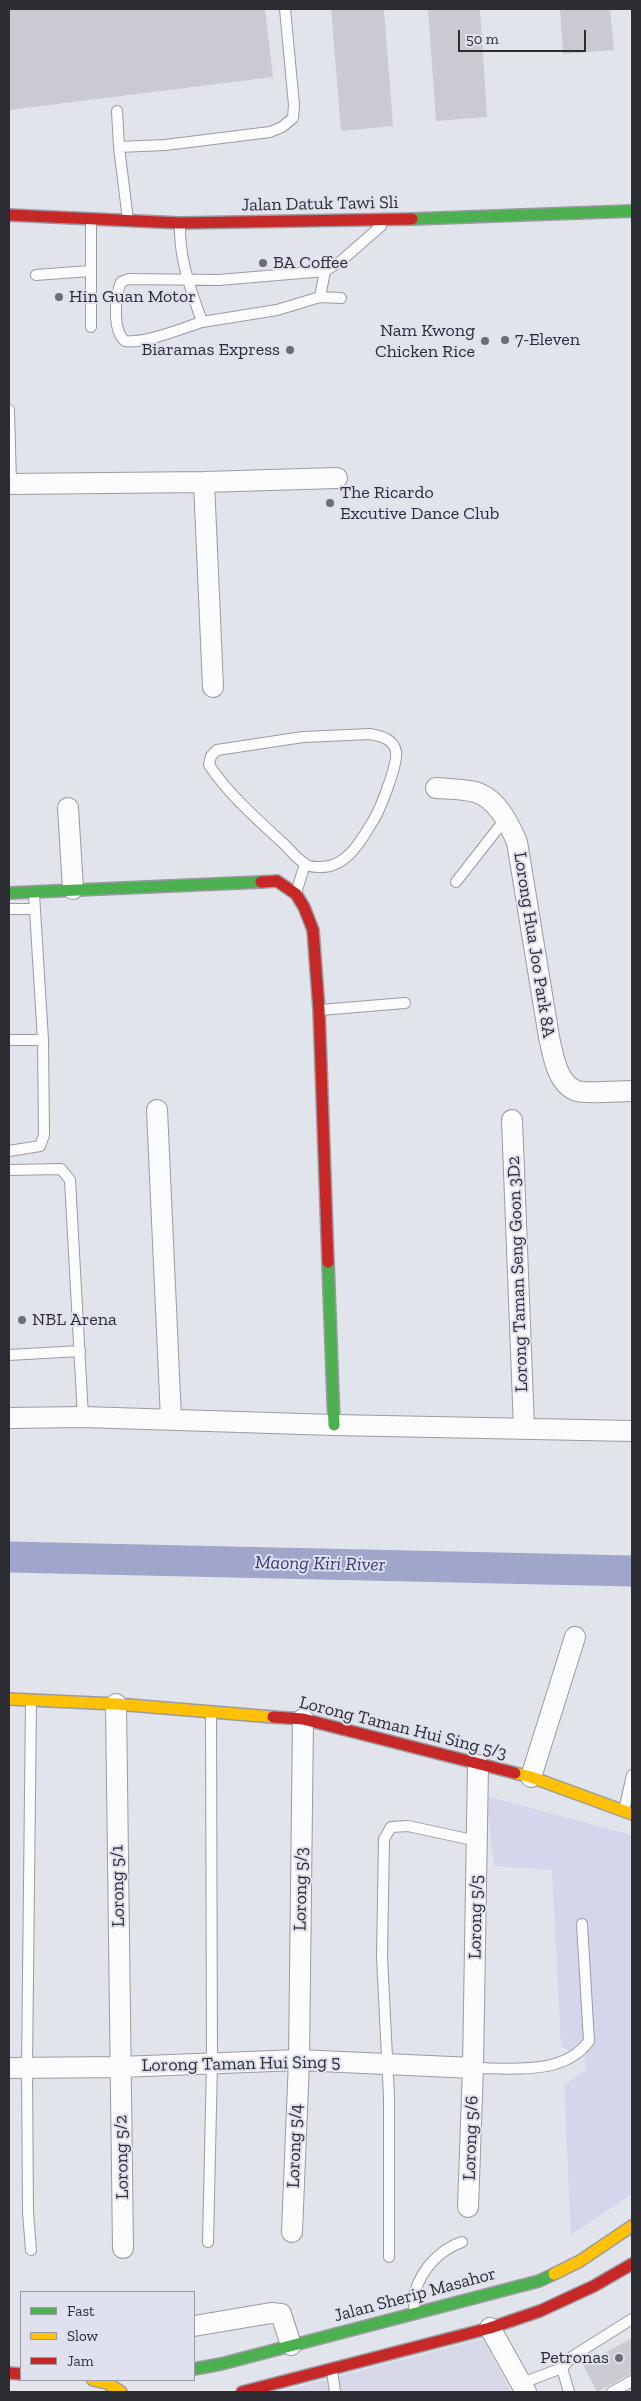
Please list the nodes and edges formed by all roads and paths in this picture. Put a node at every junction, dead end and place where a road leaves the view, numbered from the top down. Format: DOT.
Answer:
graph roads {
  1 [pos="285,9"];
  2 [pos="117,110"];
  3 [pos="120,147"];
  4 [pos="632,211"];
  5 [pos="9,215"];
  6 [pos="90,218"];
  7 [pos="388,220"];
  8 [pos="129,221"];
  9 [pos="180,224"];
  10 [pos="89,271"];
  11 [pos="325,272"];
  12 [pos="36,275"];
  13 [pos="187,279"];
  14 [pos="320,297"];
  15 [pos="341,298"];
  16 [pos="202,322"];
  17 [pos="91,326"];
  18 [pos="9,410"];
  19 [pos="337,478"];
  20 [pos="204,482"];
  21 [pos="10,484"];
  22 [pos="213,687"];
  23 [pos="436,788"];
  24 [pos="68,808"];
  25 [pos="506,818"];
  26 [pos="305,864"];
  27 [pos="456,882"];
  28 [pos="73,889"];
  29 [pos="9,893"];
  30 [pos="34,893"];
  31 [pos="296,894"];
  32 [pos="9,909"];
  33 [pos="34,909"];
  34 [pos="405,1003"];
  35 [pos="319,1010"];
  36 [pos="9,1040"];
  37 [pos="43,1040"];
  38 [pos="632,1091"];
  39 [pos="157,1110"];
  40 [pos="512,1120"];
  41 [pos="9,1150"];
  42 [pos="9,1170"];
  43 [pos="80,1351"];
  44 [pos="9,1355"];
  45 [pos="83,1417"];
  46 [pos="9,1418"];
  47 [pos="171,1419"];
  48 [pos="334,1425"];
  49 [pos="524,1428"];
  50 [pos="632,1431"];
  51 [pos="574,1637"];
  52 [pos="9,1699"];
  53 [pos="31,1699"];
  54 [pos="116,1704"];
  55 [pos="211,1712"];
  56 [pos="303,1719"];
  57 [pos="478,1765"];
  58 [pos="632,1775"];
  59 [pos="531,1776"];
  60 [pos="628,1813"];
  61 [pos="477,1841"];
  62 [pos="582,1924"];
  63 [pos="298,2060"];
  64 [pos="212,2063"];
  65 [pos="387,2065"];
  66 [pos="120,2067"];
  67 [pos="18,2068"];
  68 [pos="474,2068"];
  69 [pos="468,2207"];
  70 [pos="632,2226"];
  71 [pos="292,2232"];
  72 [pos="208,2242"];
  73 [pos="462,2242"];
  74 [pos="123,2248"];
  75 [pos="31,2250"];
  76 [pos="389,2257"];
  77 [pos="632,2264"];
  78 [pos="414,2315"];
  79 [pos="632,2319"];
  80 [pos="195,2326"];
  81 [pos="490,2328"];
  82 [pos="291,2345"];
  83 [pos="562,2368"];
  84 [pos="195,2369"];
  85 [pos="332,2369"];
  86 [pos="98,2381"];
  87 [pos="632,2381"];
  88 [pos="524,2388"];
  89 [pos="121,2392"];
  90 [pos="242,2392"];
  91 [pos="335,2392"];
  92 [pos="569,2392"];
  93 [pos="612,2392"];
  1 -- 3 [label="lane"];
  2 -- 3 [label="lane"];
  3 -- 8 [label="lane"];
  4 -- 7 [label="main road, Jalan Datuk Tawi Sli"];
  5 -- 6 [label="main road, Jalan Datuk Tawi Sli"];
  6 -- 8 [label="main road, Jalan Datuk Tawi Sli"];
  6 -- 10 [label="lane"];
  7 -- 9 [label="main road, Jalan Datuk Tawi Sli"];
  7 -- 11 [label="lane"];
  8 -- 9 [label="main road, Jalan Datuk Tawi Sli"];
  9 -- 13 [label="lane"];
  10 -- 12 [label="lane"];
  10 -- 17 [label="lane"];
  11 -- 13 [label="lane"];
  11 -- 14 [label="lane"];
  13 -- 16 [label="lane"];
  13 -- 16 [label="lane"];
  14 -- 15 [label="lane"];
  14 -- 16 [label="lane"];
  18 -- 21 [label="lane"];
  19 -- 20 [label="street"];
  20 -- 21 [label="street"];
  20 -- 22 [label="street"];
  23 -- 25 [label="street, Lorong Hua Joo Park 8A"];
  24 -- 28 [label="street"];
  25 -- 27 [label="lane"];
  25 -- 38 [label="street, Lorong Hua Joo Park 8A"];
  26 -- 26 [label="lane"];
  26 -- 31 [label="lane"];
  28 -- 30 [label="main road"];
  28 -- 31 [label="main road"];
  29 -- 30 [label="main road"];
  30 -- 33 [label="lane"];
  31 -- 35 [label="main road"];
  32 -- 33 [label="lane"];
  33 -- 37 [label="lane"];
  34 -- 35 [label="lane"];
  35 -- 48 [label="main road"];
  36 -- 37 [label="lane"];
  37 -- 41 [label="lane"];
  39 -- 47 [label="street"];
  40 -- 49 [label="street, Lorong Taman Seng Goon 3D2"];
  42 -- 43 [label="lane"];
  43 -- 44 [label="lane"];
  43 -- 45 [label="lane"];
  45 -- 46 [label="street"];
  45 -- 47 [label="street"];
  47 -- 48 [label="street"];
  48 -- 49 [label="street"];
  49 -- 50 [label="street"];
  51 -- 59 [label="street"];
  52 -- 53 [label="main road, Lorong Taman Hui Sing 5/3"];
  53 -- 54 [label="main road, Lorong Taman Hui Sing 5/3"];
  53 -- 67 [label="lane"];
  54 -- 55 [label="main road, Lorong Taman Hui Sing 5/3"];
  54 -- 66 [label="street, Lorong 5/1"];
  55 -- 56 [label="main road, Lorong Taman Hui Sing 5/3"];
  55 -- 64 [label="lane"];
  56 -- 57 [label="main road, Lorong Taman Hui Sing 5/3"];
  56 -- 63 [label="street, Lorong 5/3"];
  57 -- 59 [label="main road, Lorong Taman Hui Sing 5/3"];
  57 -- 61 [label="street, Lorong 5/5"];
  58 -- 60 [label="lane"];
  59 -- 60 [label="main road, Lorong Taman Hui Sing 5/3"];
  61 -- 65 [label="lane"];
  61 -- 68 [label="street, Lorong 5/5"];
  62 -- 68 [label="lane"];
  63 -- 64 [label="street, Lorong Taman Hui Sing 5"];
  63 -- 65 [label="street, Lorong Taman Hui Sing 5"];
  63 -- 71 [label="street, Lorong 5/4"];
  64 -- 66 [label="street, Lorong Taman Hui Sing 5"];
  64 -- 72 [label="lane"];
  65 -- 68 [label="street, Lorong Taman Hui Sing 5"];
  65 -- 76 [label="lane"];
  66 -- 67 [label="street, Lorong Taman Hui Sing 5"];
  66 -- 74 [label="street, Lorong 5/2"];
  67 -- 75 [label="lane"];
  68 -- 69 [label="street, Lorong 5/6"];
  70 -- 78 [label="main road, Jalan Sherip Masahor"];
  73 -- 78 [label="lane"];
  77 -- 81 [label="main road"];
  78 -- 82 [label="main road, Jalan Sherip Masahor"];
  79 -- 83 [label="lane"];
  80 -- 82 [label="street"];
  81 -- 85 [label="main road"];
  81 -- 88 [label="street"];
  82 -- 84 [label="main road, Jalan Sherip Masahor"];
  83 -- 88 [label="lane"];
  83 -- 92 [label="lane"];
  85 -- 90 [label="main road"];
  85 -- 91 [label="lane"];
  86 -- 89 [label="main road"];
  87 -- 93 [label="lane"];
}
